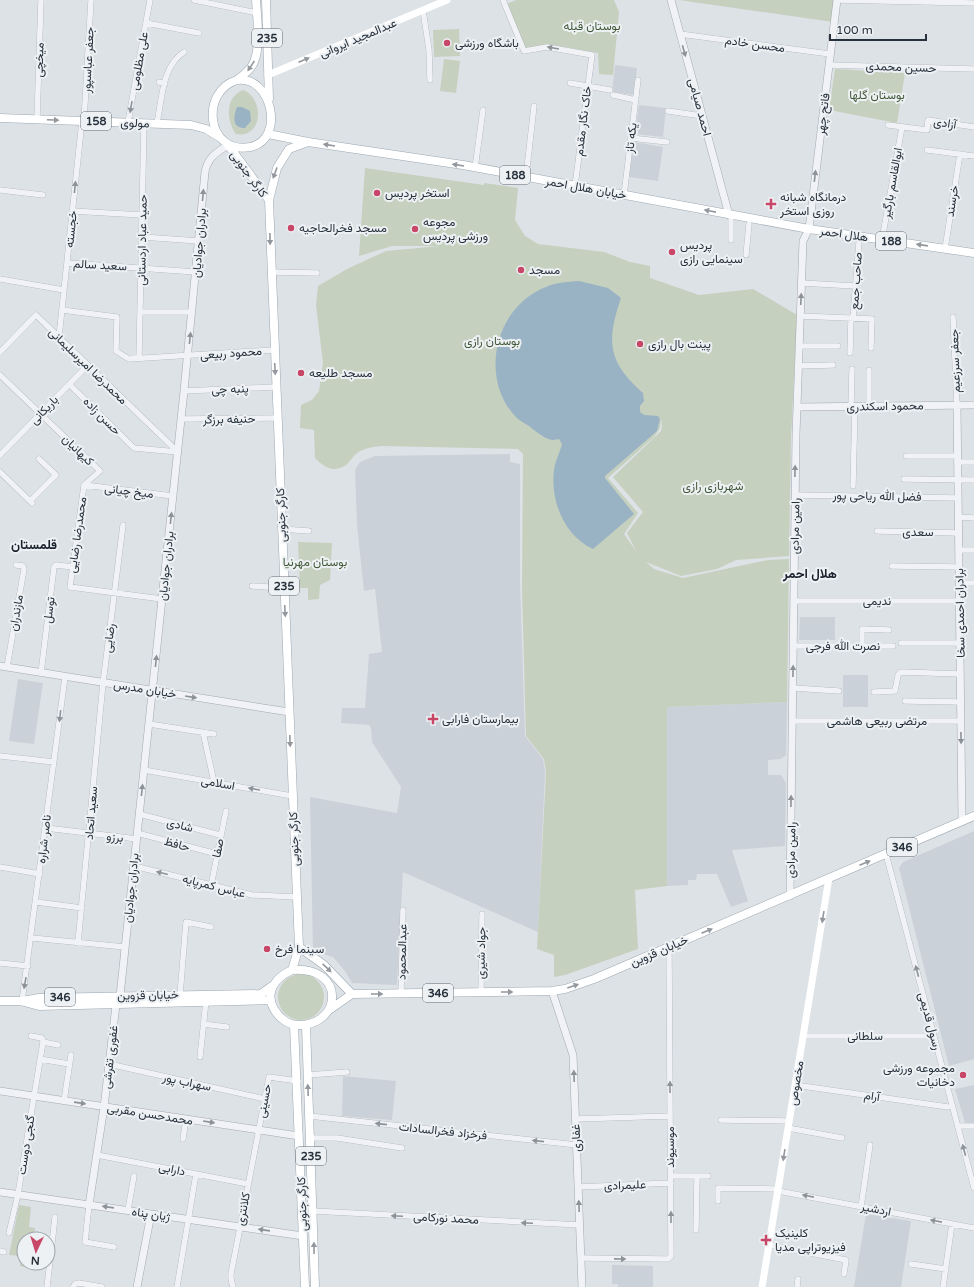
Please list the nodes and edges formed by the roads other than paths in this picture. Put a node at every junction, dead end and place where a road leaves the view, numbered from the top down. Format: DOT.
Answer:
graph roads {
  1 [pos="42,0"];
  2 [pos="91,0"];
  3 [pos="150,0"];
  4 [pos="194,0"];
  5 [pos="256,0"];
  6 [pos="266,0"];
  7 [pos="503,0"];
  8 [pos="671,0"];
  9 [pos="837,0"];
  10 [pos="444,1"];
  11 [pos="974,3"];
  12 [pos="423,10"];
  13 [pos="256,13"];
  14 [pos="146,22"];
  15 [pos="199,33"];
  16 [pos="680,34"];
  17 [pos="184,52"];
  18 [pos="830,54"];
  19 [pos="829,65"];
  20 [pos="974,69"];
  21 [pos="268,75"];
  22 [pos="236,80"];
  23 [pos="430,80"];
  24 [pos="638,80"];
  25 [pos="570,83"];
  26 [pos="588,86"];
  27 [pos="636,100"];
  28 [pos="269,106"];
  29 [pos="534,106"];
  30 [pos="483,110"];
  31 [pos="668,111"];
  32 [pos="702,116"];
  33 [pos="0,118"];
  34 [pos="37,119"];
  35 [pos="83,121"];
  36 [pos="128,122"];
  37 [pos="144,123"];
  38 [pos="157,124"];
  39 [pos="888,125"];
  40 [pos="902,127"];
  41 [pos="974,127"];
  42 [pos="268,134"];
  43 [pos="219,137"];
  44 [pos="631,138"];
  45 [pos="308,142"];
  46 [pos="666,142"];
  47 [pos="228,145"];
  48 [pos="927,150"];
  49 [pos="960,154"];
  50 [pos="974,156"];
  51 [pos="475,168"];
  52 [pos="526,177"];
  53 [pos="575,186"];
  54 [pos="0,190"];
  55 [pos="43,195"];
  56 [pos="624,195"];
  57 [pos="269,200"];
  58 [pos="72,211"];
  59 [pos="142,215"];
  60 [pos="730,218"];
  61 [pos="749,224"];
  62 [pos="809,229"];
  63 [pos="142,238"];
  64 [pos="731,240"];
  65 [pos="882,240"];
  66 [pos="199,241"];
  67 [pos="859,242"];
  68 [pos="945,249"];
  69 [pos="974,253"];
  70 [pos="746,255"];
  71 [pos="67,263"];
  72 [pos="141,267"];
  73 [pos="196,272"];
  74 [pos="270,272"];
  75 [pos="317,273"];
  76 [pos="0,279"];
  77 [pos="801,283"];
  78 [pos="855,286"];
  79 [pos="64,290"];
  80 [pos="62,310"];
  81 [pos="140,312"];
  82 [pos="192,312"];
  83 [pos="800,316"];
  84 [pos="954,317"];
  85 [pos="852,319"];
  86 [pos="59,337"];
  87 [pos="799,346"];
  88 [pos="838,346"];
  89 [pos="871,348"];
  90 [pos="274,350"];
  91 [pos="0,352"];
  92 [pos="850,353"];
  93 [pos="188,356"];
  94 [pos="139,358"];
  95 [pos="88,365"];
  96 [pos="833,365"];
  97 [pos="798,366"];
  98 [pos="852,369"];
  99 [pos="869,370"];
  100 [pos="0,375"];
  101 [pos="70,384"];
  102 [pos="275,387"];
  103 [pos="184,391"];
  104 [pos="957,405"];
  105 [pos="974,405"];
  106 [pos="853,406"];
  107 [pos="869,406"];
  108 [pos="797,407"];
  109 [pos="40,414"];
  110 [pos="277,418"];
  111 [pos="181,419"];
  112 [pos="178,452"];
  113 [pos="0,455"];
  114 [pos="906,456"];
  115 [pos="39,459"];
  116 [pos="957,459"];
  117 [pos="974,462"];
  118 [pos="0,472"];
  119 [pos="904,480"];
  120 [pos="958,480"];
  121 [pos="974,480"];
  122 [pos="84,485"];
  123 [pos="853,486"];
  124 [pos="795,495"];
  125 [pos="173,496"];
  126 [pos="958,498"];
  127 [pos="958,518"];
  128 [pos="974,518"];
  129 [pos="122,525"];
  130 [pos="282,529"];
  131 [pos="877,531"];
  132 [pos="309,532"];
  133 [pos="958,533"];
  134 [pos="959,550"];
  135 [pos="974,550"];
  136 [pos="16,566"];
  137 [pos="892,566"];
  138 [pos="73,567"];
  139 [pos="959,567"];
  140 [pos="964,583"];
  141 [pos="974,583"];
  142 [pos="252,586"];
  143 [pos="284,588"];
  144 [pos="114,593"];
  145 [pos="162,599"];
  146 [pos="794,601"];
  147 [pos="959,601"];
  148 [pos="889,630"];
  149 [pos="901,643"];
  150 [pos="960,643"];
  151 [pos="793,646"];
  152 [pos="862,646"];
  153 [pos="893,646"];
  154 [pos="4,667"];
  155 [pos="41,673"];
  156 [pos="960,674"];
  157 [pos="65,677"];
  158 [pos="104,683"];
  159 [pos="793,688"];
  160 [pos="152,691"];
  161 [pos="839,691"];
  162 [pos="874,692"];
  163 [pos="905,701"];
  164 [pos="961,702"];
  165 [pos="289,712"];
  166 [pos="792,721"];
  167 [pos="961,721"];
  168 [pos="149,724"];
  169 [pos="203,732"];
  170 [pos="214,734"];
  171 [pos="0,756"];
  172 [pos="54,762"];
  173 [pos="144,770"];
  174 [pos="214,782"];
  175 [pos="292,796"];
  176 [pos="226,811"];
  177 [pos="139,814"];
  178 [pos="974,816"];
  179 [pos="962,821"];
  180 [pos="46,828"];
  181 [pos="89,834"];
  182 [pos="220,835"];
  183 [pos="137,836"];
  184 [pos="217,854"];
  185 [pos="886,854"];
  186 [pos="134,866"];
  187 [pos="0,867"];
  188 [pos="40,874"];
  189 [pos="829,878"];
  190 [pos="210,886"];
  191 [pos="790,896"];
  192 [pos="296,897"];
  193 [pos="36,902"];
  194 [pos="82,908"];
  195 [pos="403,910"];
  196 [pos="482,914"];
  197 [pos="211,928"];
  198 [pos="32,938"];
  199 [pos="78,943"];
  200 [pos="125,947"];
  201 [pos="298,947"];
  202 [pos="669,947"];
  203 [pos="0,963"];
  204 [pos="28,966"];
  205 [pos="292,970"];
  206 [pos="272,986"];
  207 [pos="552,991"];
  208 [pos="481,992"];
  209 [pos="352,994"];
  210 [pos="401,994"];
  211 [pos="180,995"];
  212 [pos="120,996"];
  213 [pos="271,1000"];
  214 [pos="0,1001"];
  215 [pos="22,1001"];
  216 [pos="206,1001"];
  217 [pos="116,1005"];
  218 [pos="329,1010"];
  219 [pos="204,1024"];
  220 [pos="294,1025"];
  221 [pos="306,1025"];
  222 [pos="227,1027"];
  223 [pos="31,1036"];
  224 [pos="803,1036"];
  225 [pos="927,1036"];
  226 [pos="43,1042"];
  227 [pos="58,1045"];
  228 [pos="71,1055"];
  229 [pos="200,1057"];
  230 [pos="40,1059"];
  231 [pos="69,1064"];
  232 [pos="109,1064"];
  233 [pos="347,1072"];
  234 [pos="308,1075"];
  235 [pos="298,1081"];
  236 [pos="795,1085"];
  237 [pos="0,1091"];
  238 [pos="34,1096"];
  239 [pos="265,1099"];
  240 [pos="64,1101"];
  241 [pos="104,1107"];
  242 [pos="948,1107"];
  243 [pos="309,1116"];
  244 [pos="670,1116"];
  245 [pos="186,1119"];
  246 [pos="576,1119"];
  247 [pos="721,1120"];
  248 [pos="789,1121"];
  249 [pos="958,1126"];
  250 [pos="974,1126"];
  251 [pos="788,1128"];
  252 [pos="259,1130"];
  253 [pos="299,1136"];
  254 [pos="310,1138"];
  255 [pos="842,1138"];
  256 [pos="183,1139"];
  257 [pos="577,1145"];
  258 [pos="870,1145"];
  259 [pos="402,1148"];
  260 [pos="97,1155"];
  261 [pos="196,1174"];
  262 [pos="134,1176"];
  263 [pos="671,1176"];
  264 [pos="697,1176"];
  265 [pos="708,1176"];
  266 [pos="671,1183"];
  267 [pos="248,1184"];
  268 [pos="578,1187"];
  269 [pos="974,1188"];
  270 [pos="778,1190"];
  271 [pos="0,1192"];
  272 [pos="18,1194"];
  273 [pos="718,1201"];
  274 [pos="89,1205"];
  275 [pos="861,1207"];
  276 [pos="128,1210"];
  277 [pos="313,1211"];
  278 [pos="151,1214"];
  279 [pos="55,1217"];
  280 [pos="188,1219"];
  281 [pos="952,1224"];
  282 [pos="580,1225"];
  283 [pos="239,1227"];
  284 [pos="974,1228"];
  285 [pos="696,1230"];
  286 [pos="9,1233"];
  287 [pos="303,1236"];
  288 [pos="769,1246"];
  289 [pos="114,1247"];
  290 [pos="581,1258"];
  291 [pos="911,1264"];
  292 [pos="946,1269"];
  293 [pos="844,1274"];
  294 [pos="798,1279"];
  295 [pos="47,1287"];
  296 [pos="73,1287"];
  297 [pos="102,1287"];
  298 [pos="137,1287"];
  299 [pos="177,1287"];
  300 [pos="233,1287"];
  301 [pos="305,1287"];
  302 [pos="315,1287"];
  303 [pos="582,1287"];
  304 [pos="762,1287"];
  305 [pos="796,1287"];
  306 [pos="943,1287"];
  1 -- 34 [label="street, میخچی"];
  2 -- 35 [label="street, جعفر عباسپور"];
  3 -- 14 [label="street, علی مظلومی"];
  4 -- 13 [label="street"];
  5 -- 13 [label="main road, 235"];
  6 -- 21 [label="main road, 235"];
  26 -- 7 [label="street, خاک‌ نگار‌ مقدم, one-way"];
  8 -- 16 [label="street, احمد صیامی"];
  9 -- 11 [label="street"];
  9 -- 18 [label="street, فاتح چهر"];
  10 -- 12 [label="main road, عبدالمجید ایروانی"];
  21 -- 12 [label="main road, عبدالمجید ایروانی, one-way"];
  12 -- 23 [label="street"];
  13 -- 22 [label="main road, 235, one-way"];
  14 -- 15 [label="street"];
  14 -- 36 [label="street, علی مظلومی, one-way"];
  16 -- 18 [label="street, محسن خادم"];
  16 -- 32 [label="street, احمد صیامی, one-way"];
  17 -- 38 [label="street"];
  18 -- 19 [label="street, فاتح چهر"];
  19 -- 20 [label="street, حسین محمدی"];
  62 -- 19 [label="street, فاتح چهر, one-way"];
  21 -- 28 [label="main road, 235"];
  22 -- 28 [label="main road"];
  22 -- 43 [label="main road"];
  24 -- 27 [label="street, یکه تاز"];
  25 -- 26 [label="street"];
  26 -- 27 [label="street"];
  26 -- 53 [label="street, خاک‌ نگار‌ مقدم"];
  27 -- 44 [label="street, یکه تاز"];
  28 -- 42 [label="main road"];
  29 -- 52 [label="street"];
  30 -- 51 [label="street"];
  31 -- 32 [label="street"];
  32 -- 60 [label="street, احمد صیامی"];
  33 -- 34 [label="main road, مولوی / 158"];
  34 -- 35 [label="main road, مولوی / 158, one-way"];
  35 -- 36 [label="main road, مولوی / 158"];
  58 -- 35 [label="street, خجسته, one-way"];
  36 -- 37 [label="main road, مولوی / 158"];
  37 -- 38 [label="main road, مولوی / 158"];
  37 -- 59 [label="street, حمید عباد اردستانی"];
  38 -- 43 [label="main road, مولوی / 158"];
  39 -- 40 [label="street"];
  40 -- 41 [label="street, آزادی"];
  40 -- 65 [label="street, ابوالقاسم بارگیر"];
  42 -- 45 [label="main road, خیابان هلال احمر / 188"];
  42 -- 47 [label="main road"];
  43 -- 47 [label="main road"];
  44 -- 46 [label="street"];
  44 -- 56 [label="street, یکه تاز"];
  51 -- 45 [label="main road, خیابان هلال احمر / 188, one-way"];
  45 -- 57 [label="main road, one-way"];
  47 -- 57 [label="main road, کارگر جنوبی"];
  66 -- 47 [label="street, برادران جوادیان, one-way"];
  48 -- 49 [label="street"];
  49 -- 50 [label="street"];
  49 -- 68 [label="street, خرسند"];
  51 -- 52 [label="main road, خیابان هلال احمر / 188"];
  52 -- 53 [label="main road, خیابان هلال احمر / 188"];
  53 -- 56 [label="main road, خیابان هلال احمر / 188"];
  54 -- 55 [label="street"];
  60 -- 56 [label="main road, خیابان هلال احمر / 188, one-way"];
  57 -- 74 [label="main road, کارگر جنوبی / 235, one-way"];
  58 -- 59 [label="street"];
  58 -- 71 [label="street, خجسته"];
  59 -- 63 [label="street, حمید عباد اردستانی"];
  60 -- 62 [label="main road, خیابان هلال احمر / 188"];
  60 -- 64 [label="street"];
  61 -- 70 [label="street"];
  62 -- 65 [label="main road, هلال احمر / 188"];
  62 -- 77 [label="street, رامین مرادی"];
  63 -- 66 [label="street"];
  63 -- 72 [label="street, حمید عباد اردستانی"];
  68 -- 65 [label="main road, هلال احمر / 188, one-way"];
  66 -- 73 [label="street, برادران جوادیان"];
  67 -- 78 [label="street, صاحب جمع"];
  68 -- 69 [label="main road, هلال احمر / 188"];
  71 -- 72 [label="street, سعید سالم"];
  71 -- 79 [label="street, خجسته"];
  72 -- 73 [label="street, سعید سالم"];
  72 -- 81 [label="street, حمید عباد اردستانی"];
  73 -- 82 [label="street, برادران جوادیان"];
  74 -- 75 [label="street"];
  74 -- 90 [label="main road, کارگر جنوبی / 235"];
  76 -- 79 [label="street"];
  77 -- 78 [label="street"];
  83 -- 77 [label="street, رامین مرادی, one-way"];
  78 -- 85 [label="street, صاحب جمع"];
  79 -- 80 [label="street, خجسته"];
  80 -- 86 [label="street, خجسته"];
  80 -- 94 [label="street, محمود ربیعی"];
  81 -- 82 [label="street"];
  81 -- 94 [label="street, حمید عباد اردستانی"];
  93 -- 82 [label="street, برادران جوادیان, one-way"];
  83 -- 85 [label="street"];
  83 -- 87 [label="street, رامین مرادی"];
  84 -- 104 [label="street, جعفر سرزعیم"];
  85 -- 89 [label="street"];
  85 -- 92 [label="street, صاحب جمع"];
  86 -- 91 [label="street, محمدرضا امیرسلیمانی"];
  86 -- 95 [label="street, محمدرضا امیرسلیمانی"];
  87 -- 88 [label="street"];
  87 -- 97 [label="street, رامین مرادی"];
  90 -- 93 [label="street, محمود ربیعی"];
  90 -- 102 [label="main road, کارگر جنوبی / 235, one-way"];
  93 -- 94 [label="street, محمود ربیعی"];
  93 -- 103 [label="street, برادران جوادیان"];
  95 -- 101 [label="street, باریکانی"];
  95 -- 112 [label="street, محمدرضا امیرسلیمانی"];
  96 -- 97 [label="street"];
  97 -- 108 [label="street, رامین مرادی"];
  98 -- 106 [label="street"];
  99 -- 107 [label="street"];
  100 -- 109 [label="street"];
  101 -- 109 [label="street, باریکانی"];
  101 -- 112 [label="street, حسن زاده"];
  102 -- 103 [label="street, پنبه چی"];
  102 -- 110 [label="main road, کارگر جنوبی / 235"];
  103 -- 111 [label="street, برادران جوادیان"];
  104 -- 105 [label="street, محمود اسکندری"];
  104 -- 107 [label="street, محمود اسکندری"];
  104 -- 116 [label="street, برادران احمدی سخا"];
  106 -- 107 [label="street, محمود اسکندری"];
  106 -- 108 [label="street, محمود اسکندری"];
  106 -- 123 [label="street"];
  124 -- 108 [label="street, رامین مرادی, one-way"];
  109 -- 113 [label="street, باریکانی"];
  109 -- 122 [label="street, کیهانیان"];
  110 -- 111 [label="street, حنیفه برزگر"];
  110 -- 130 [label="main road, کارگر جنوبی / 235"];
  111 -- 112 [label="street, برادران جوادیان"];
  112 -- 125 [label="street, برادران جوادیان"];
  114 -- 116 [label="street"];
  115 -- 118 [label="street"];
  116 -- 117 [label="street"];
  116 -- 120 [label="street, برادران احمدی سخا"];
  119 -- 120 [label="street"];
  120 -- 121 [label="street"];
  120 -- 126 [label="street, برادران احمدی سخا"];
  122 -- 125 [label="street, میخ چیانی"];
  122 -- 138 [label="street, محمدرضا رضایی"];
  124 -- 126 [label="street, فضل الله ریاحی پور"];
  124 -- 146 [label="street, رامین مرادی"];
  145 -- 125 [label="street, برادران جوادیان, one-way"];
  126 -- 127 [label="street, برادران احمدی سخا"];
  127 -- 128 [label="street"];
  127 -- 133 [label="street, برادران احمدی سخا"];
  129 -- 144 [label="street, رضایی"];
  130 -- 132 [label="street"];
  130 -- 143 [label="main road, کارگر جنوبی / 235"];
  131 -- 133 [label="street, سعدی"];
  133 -- 134 [label="street, برادران احمدی سخا"];
  134 -- 135 [label="street"];
  134 -- 139 [label="street, برادران احمدی سخا"];
  136 -- 154 [label="street, مازندران"];
  137 -- 139 [label="street"];
  138 -- 144 [label="street, محمدرضا رضایی"];
  138 -- 155 [label="street, توسل"];
  139 -- 147 [label="street, برادران احمدی سخا"];
  140 -- 141 [label="street"];
  142 -- 143 [label="street"];
  143 -- 165 [label="main road, کارگر جنوبی / 235, one-way"];
  144 -- 145 [label="street, محمدرضا رضایی"];
  144 -- 158 [label="street, رضایی"];
  160 -- 145 [label="street, برادران جوادیان, one-way"];
  146 -- 147 [label="street, ندیمی"];
  146 -- 151 [label="street, رامین مرادی"];
  147 -- 150 [label="street, برادران احمدی سخا"];
  148 -- 152 [label="street"];
  149 -- 150 [label="street"];
  150 -- 156 [label="street, برادران احمدی سخا"];
  151 -- 152 [label="street, نصرت الله فرجی"];
  159 -- 151 [label="street, رامین مرادی, one-way"];
  152 -- 153 [label="street, نصرت الله فرجی"];
  154 -- 155 [label="street, خیابان مدرس"];
  155 -- 157 [label="street, خیابان مدرس"];
  156 -- 162 [label="street"];
  156 -- 164 [label="street, برادران احمدی سخا"];
  157 -- 158 [label="street, خیابان مدرس"];
  157 -- 172 [label="street, ناصر شراره, one-way"];
  158 -- 160 [label="street, خیابان مدرس"];
  158 -- 181 [label="street, سعید اتحاد"];
  159 -- 161 [label="street"];
  159 -- 166 [label="street, رامین مرادی"];
  160 -- 165 [label="street, خیابان مدرس, one-way"];
  160 -- 168 [label="street, برادران جوادیان"];
  163 -- 164 [label="street"];
  164 -- 167 [label="street, برادران احمدی سخا"];
  165 -- 175 [label="main road, کارگر جنوبی / 235, one-way"];
  166 -- 167 [label="street, مرتضی ربیعی هاشمی"];
  191 -- 166 [label="street, رامین مرادی, one-way"];
  167 -- 179 [label="street, برادران احمدی سخا, one-way"];
  168 -- 169 [label="street"];
  168 -- 173 [label="street, برادران جوادیان"];
  169 -- 170 [label="street"];
  169 -- 174 [label="street"];
  171 -- 172 [label="street"];
  172 -- 180 [label="street, ناصر شراره"];
  173 -- 174 [label="street, اسلامی"];
  177 -- 173 [label="street, برادران جوادیان, one-way"];
  175 -- 174 [label="street, اسلامی, one-way"];
  175 -- 192 [label="main road, کارگر جنوبی / 235"];
  176 -- 182 [label="street, صفا"];
  177 -- 182 [label="street, شادی"];
  177 -- 183 [label="street, برادران جوادیان"];
  178 -- 179 [label="main road, خیابان قزوین / 346"];
  179 -- 185 [label="main road, خیابان قزوین / 346"];
  180 -- 181 [label="street, برزو"];
  180 -- 188 [label="street, ناصر شراره"];
  181 -- 183 [label="street, برزو"];
  181 -- 194 [label="street, سعید اتحاد"];
  182 -- 184 [label="street, صفا"];
  183 -- 184 [label="street, حافظ"];
  183 -- 186 [label="street, برادران جوادیان"];
  184 -- 190 [label="street, صفا"];
  189 -- 185 [label="main road, خیابان قزوین / 346, one-way"];
  249 -- 185 [label="street, رسول قدیمی, one-way"];
  190 -- 186 [label="street, عباس کمرپایه, one-way"];
  186 -- 200 [label="street, برادران جوادیان"];
  187 -- 188 [label="street"];
  188 -- 193 [label="street, ناصر شراره"];
  189 -- 191 [label="main road, خیابان قزوین / 346"];
  189 -- 224 [label="main road, مخصوص, one-way"];
  190 -- 192 [label="street, عباس کمرپایه"];
  202 -- 191 [label="main road, خیابان قزوین / 346, one-way"];
  192 -- 201 [label="main road, کارگر جنوبی / 235"];
  193 -- 194 [label="street"];
  193 -- 198 [label="street, ناصر شراره"];
  194 -- 199 [label="street, سعید اتحاد"];
  195 -- 210 [label="street, عبدالمحمود"];
  196 -- 208 [label="street, جواد شیری"];
  197 -- 211 [label="street"];
  198 -- 199 [label="street"];
  198 -- 204 [label="street, ناصر شراره"];
  199 -- 200 [label="street"];
  200 -- 212 [label="street, برادران جوادیان"];
  201 -- 205 [label="main road, کارگر جنوبی / 235"];
  201 -- 209 [label="main road, one-way"];
  207 -- 202 [label="main road, خیابان قزوین / 346, one-way"];
  244 -- 202 [label="street, موسیوند, one-way"];
  203 -- 204 [label="street"];
  204 -- 215 [label="street, ناصر شراره, one-way"];
  205 -- 206 [label="main road"];
  205 -- 218 [label="main road"];
  206 -- 211 [label="main road, خیابان قزوین / 346"];
  206 -- 213 [label="main road"];
  208 -- 207 [label="main road, خیابان قزوین / 346, one-way"];
  246 -- 207 [label="street, غفاری, one-way"];
  208 -- 210 [label="main road, خیابان قزوین / 346"];
  209 -- 210 [label="main road, خیابان قزوین / 346, one-way"];
  209 -- 218 [label="main road"];
  211 -- 212 [label="main road, خیابان قزوین / 346"];
  212 -- 215 [label="main road, خیابان قزوین / 346"];
  213 -- 216 [label="main road, خیابان قزوین"];
  213 -- 220 [label="main road"];
  214 -- 215 [label="main road, خیابان قزوین / 346"];
  215 -- 217 [label="main road, خیابان قزوین"];
  216 -- 217 [label="main road, خیابان قزوین"];
  216 -- 219 [label="street"];
  217 -- 232 [label="street, غفوری تفرشی"];
  218 -- 221 [label="main road"];
  219 -- 222 [label="street"];
  219 -- 229 [label="street"];
  220 -- 221 [label="main road"];
  220 -- 235 [label="main road, کارگر جنوبی / 235"];
  221 -- 234 [label="main road, کارگر جنوبی / 235"];
  223 -- 226 [label="street"];
  224 -- 225 [label="street, سلطانی"];
  224 -- 236 [label="main road, مخصوص"];
  226 -- 227 [label="street"];
  226 -- 230 [label="street, گنجی دوست"];
  228 -- 231 [label="street"];
  230 -- 231 [label="street"];
  230 -- 238 [label="street, گنجی دوست"];
  231 -- 240 [label="street"];
  232 -- 239 [label="street, سهراب پور"];
  232 -- 241 [label="street, غفوری تفرشی"];
  233 -- 234 [label="street"];
  243 -- 234 [label="main road, کارگر جنوبی / 235, one-way"];
  235 -- 239 [label="street, حسینی"];
  235 -- 253 [label="main road, کارگر جنوبی / 235"];
  236 -- 242 [label="street, آرام"];
  236 -- 248 [label="main road, مخصوص"];
  237 -- 238 [label="street, محمدحسن مقربی"];
  238 -- 240 [label="street, محمدحسن مقربی"];
  238 -- 272 [label="street, گنجی دوست"];
  239 -- 252 [label="street, حسینی"];
  240 -- 241 [label="street, محمدحسن مقربی, one-way"];
  241 -- 245 [label="street, محمدحسن مقربی"];
  241 -- 260 [label="street, غفوری تفرشی"];
  243 -- 254 [label="main road, کارگر جنوبی / 235"];
  257 -- 243 [label="street, فرخزاد فخرالسادات, one-way"];
  244 -- 246 [label="street"];
  244 -- 263 [label="street, موسیوند"];
  245 -- 252 [label="street, محمدحسن مقربی, one-way"];
  245 -- 256 [label="street"];
  246 -- 257 [label="street, غفاری"];
  247 -- 248 [label="street"];
  248 -- 251 [label="main road, مخصوص"];
  249 -- 250 [label="street"];
  269 -- 249 [label="street, رسول قدیمی, one-way"];
  251 -- 255 [label="street"];
  251 -- 270 [label="main road, مخصوص, one-way"];
  252 -- 253 [label="street, محمدحسن مقربی"];
  252 -- 267 [label="street, کلانتری"];
  253 -- 287 [label="main road, کارگر جنوبی / 235"];
  254 -- 259 [label="street"];
  254 -- 277 [label="main road, کارگر جنوبی / 235"];
  257 -- 268 [label="street, غفاری"];
  258 -- 275 [label="street"];
  260 -- 261 [label="street, دارابی"];
  260 -- 274 [label="street, غفوری تفرشی"];
  261 -- 267 [label="street, دارابی"];
  261 -- 280 [label="street"];
  262 -- 276 [label="street"];
  263 -- 264 [label="street"];
  263 -- 266 [label="street, موسیوند"];
  264 -- 265 [label="street"];
  264 -- 285 [label="street"];
  266 -- 268 [label="street, علیمرادی"];
  290 -- 266 [label="street, موسیوند, one-way"];
  267 -- 283 [label="street, کلانتری"];
  282 -- 268 [label="street, غفاری, one-way"];
  270 -- 273 [label="street, اردشیر"];
  275 -- 270 [label="street, اردشیر, one-way"];
  270 -- 288 [label="main road, مخصوص"];
  271 -- 272 [label="street, ژیان پناه"];
  272 -- 274 [label="street, ژیان پناه"];
  272 -- 286 [label="street, گنجی دوست"];
  276 -- 274 [label="street, ژیان پناه, one-way"];
  274 -- 289 [label="street"];
  281 -- 275 [label="street, اردشیر, one-way"];
  276 -- 278 [label="street, ژیان پناه"];
  282 -- 277 [label="street, محمد نورکامی, one-way"];
  302 -- 277 [label="main road, کارگر جنوبی / 235, one-way"];
  278 -- 280 [label="street, ژیان پناه"];
  278 -- 298 [label="street"];
  279 -- 295 [label="street"];
  280 -- 283 [label="street, ژیان پناه"];
  280 -- 299 [label="street"];
  281 -- 284 [label="street, اردشیر"];
  281 -- 292 [label="street"];
  282 -- 290 [label="street, غفاری"];
  287 -- 283 [label="street, ژیان پناه, one-way"];
  283 -- 300 [label="street, کلانتری"];
  287 -- 301 [label="main road, کارگر جنوبی / 235"];
  288 -- 293 [label="street"];
  288 -- 304 [label="main road, مخصوص"];
  290 -- 303 [label="street, غفاری"];
  291 -- 292 [label="street"];
  292 -- 306 [label="street"];
  294 -- 305 [label="street"];
  296 -- 297 [label="street"];
}
